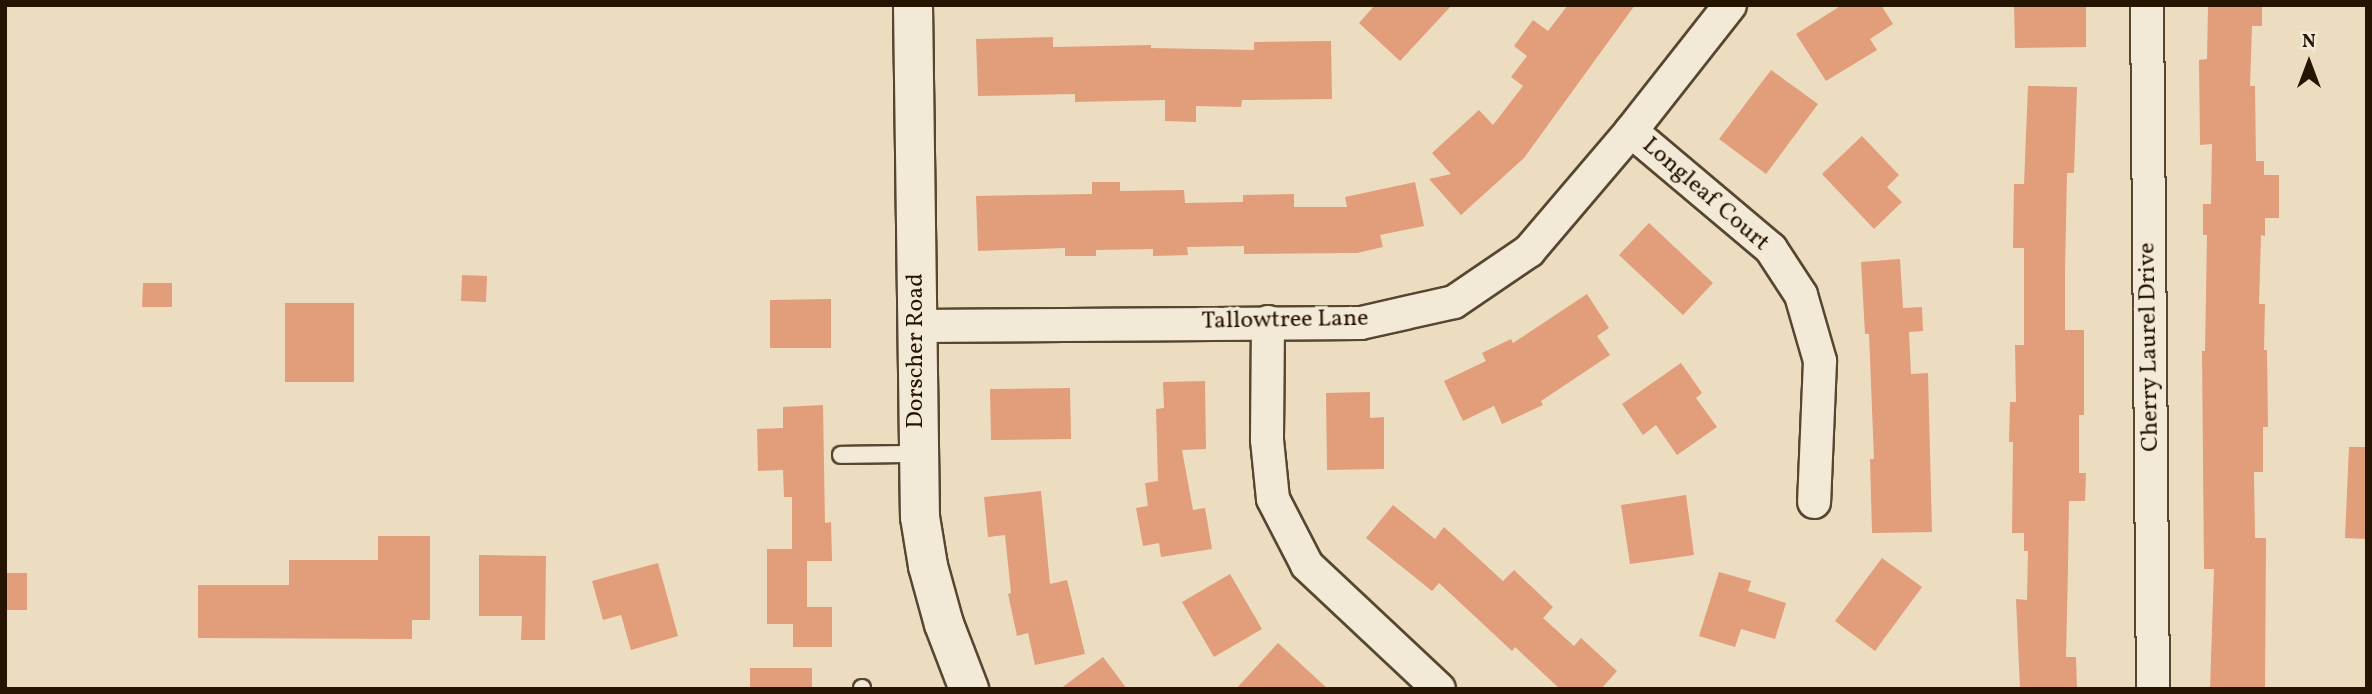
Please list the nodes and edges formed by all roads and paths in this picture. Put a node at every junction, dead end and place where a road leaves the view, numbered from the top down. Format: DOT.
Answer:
graph roads {
  1 [pos="913,5"];
  2 [pos="1730,5"];
  3 [pos="2147,5"];
  4 [pos="1631,131"];
  5 [pos="1268,322"];
  6 [pos="916,326"];
  7 [pos="917,454"];
  8 [pos="841,455"];
  9 [pos="1814,502"];
  10 [pos="969,689"];
  11 [pos="1440,689"];
  12 [pos="2153,689"];
  1 -- 6 [label="street, Dorscher Road"];
  2 -- 4 [label="street, Tallowtree Lane"];
  3 -- 12 [label="street, Cherry Laurel Drive"];
  4 -- 5 [label="street, Tallowtree Lane"];
  4 -- 9 [label="street, Longleaf Court"];
  5 -- 6 [label="street, Tallowtree Lane"];
  5 -- 11 [label="street"];
  6 -- 7 [label="street, Dorscher Road"];
  7 -- 8 [label="lane"];
  7 -- 10 [label="street, Dorscher Road"];
}
